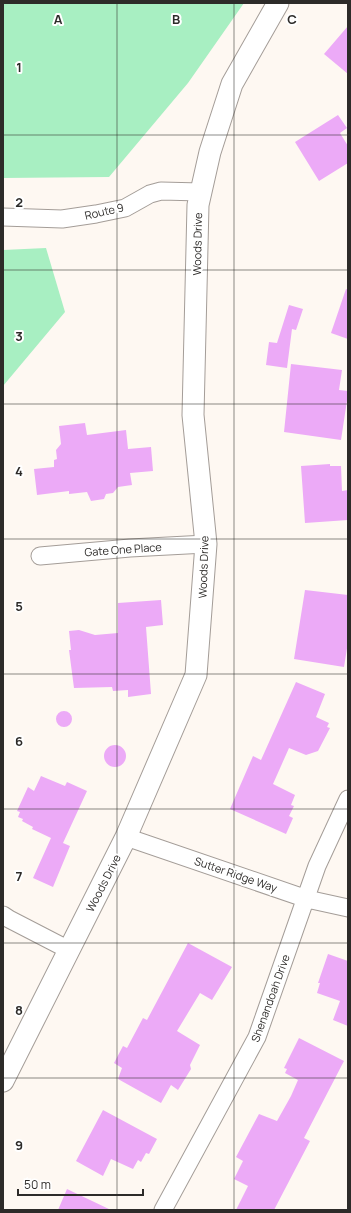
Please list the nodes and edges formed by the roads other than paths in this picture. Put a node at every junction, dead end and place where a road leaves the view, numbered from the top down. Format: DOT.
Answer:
graph roads {
  1 [pos="278,3"];
  2 [pos="201,192"];
  3 [pos="3,217"];
  4 [pos="206,544"];
  5 [pos="40,556"];
  6 [pos="348,799"];
  7 [pos="126,837"];
  8 [pos="307,899"];
  9 [pos="348,908"];
  10 [pos="3,915"];
  11 [pos="69,950"];
  12 [pos="3,1081"];
  13 [pos="163,1210"];
  1 -- 2 [label="street, Woods Drive"];
  2 -- 3 [label="street, Route 9"];
  2 -- 4 [label="street, Woods Drive"];
  4 -- 5 [label="street, Gate One Place"];
  4 -- 7 [label="street, Woods Drive"];
  6 -- 8 [label="street, Shenandoah Drive"];
  7 -- 8 [label="street, Sutter Ridge Way"];
  7 -- 11 [label="street, Woods Drive"];
  8 -- 9 [label="street, Sutter Ridge Way"];
  8 -- 13 [label="street, Shenandoah Drive"];
  10 -- 11 [label="street"];
  11 -- 12 [label="street, Woods Drive"];
}
